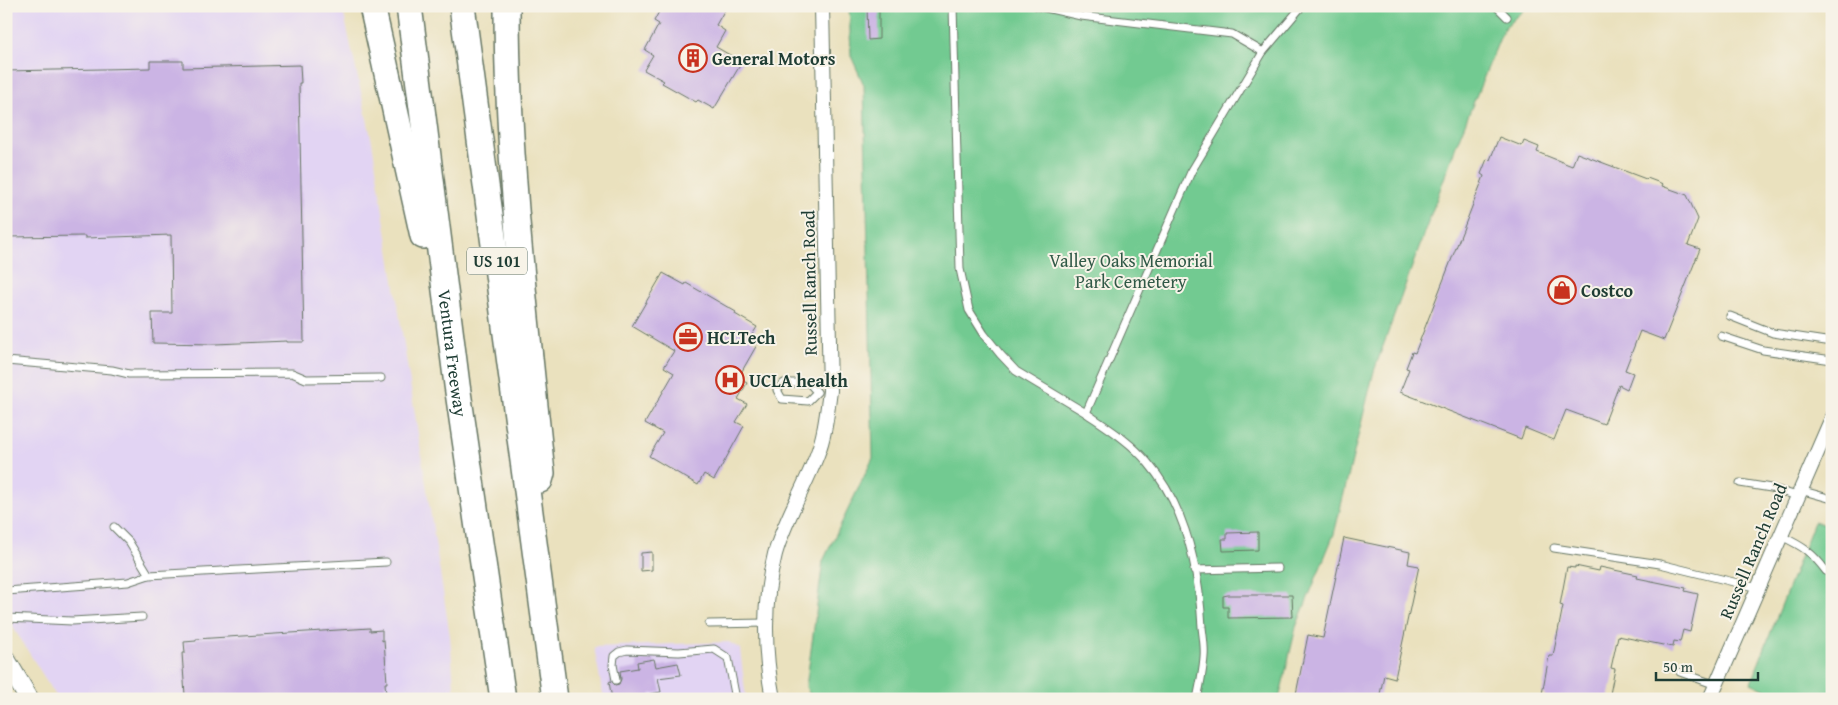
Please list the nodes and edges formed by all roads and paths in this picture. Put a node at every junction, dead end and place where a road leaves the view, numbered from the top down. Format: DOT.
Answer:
graph roads {
  1 [pos="372,6"];
  2 [pos="408,6"];
  3 [pos="462,6"];
  4 [pos="507,6"];
  5 [pos="822,6"];
  6 [pos="953,6"];
  7 [pos="1037,6"];
  8 [pos="1302,6"];
  9 [pos="1496,6"];
  10 [pos="1507,17"];
  11 [pos="1264,52"];
  12 [pos="1730,316"];
  13 [pos="1721,336"];
  14 [pos="1832,342"];
  15 [pos="1832,360"];
  16 [pos="6,361"];
  17 [pos="382,378"];
  18 [pos="457,385"];
  19 [pos="824,392"];
  20 [pos="1086,413"];
  21 [pos="1832,418"];
  22 [pos="1740,483"];
  23 [pos="1798,493"];
  24 [pos="1832,499"];
  25 [pos="531,516"];
  26 [pos="114,527"];
  27 [pos="1780,536"];
  28 [pos="1554,548"];
  29 [pos="386,562"];
  30 [pos="1278,568"];
  31 [pos="1194,570"];
  32 [pos="1826,571"];
  33 [pos="149,575"];
  34 [pos="1758,588"];
  35 [pos="6,591"];
  36 [pos="142,616"];
  37 [pos="6,618"];
  38 [pos="766,623"];
  39 [pos="709,624"];
  40 [pos="6,660"];
  41 [pos="1680,672"];
  42 [pos="616,680"];
  43 [pos="1716,685"];
  44 [pos="29,699"];
  45 [pos="503,699"];
  46 [pos="555,699"];
  47 [pos="736,699"];
  48 [pos="773,699"];
  49 [pos="1197,699"];
  50 [pos="1710,699"];
  1 -- 18 [label="highway"];
  2 -- 18 [label="highway, Ventura Freeway / US 101"];
  3 -- 25 [label="highway, US 101"];
  4 -- 25 [label="highway"];
  5 -- 19 [label="street, Russell Ranch Road"];
  6 -- 20 [label="lane"];
  7 -- 11 [label="lane"];
  8 -- 11 [label="lane"];
  9 -- 10 [label="lane"];
  11 -- 20 [label="lane"];
  12 -- 14 [label="lane"];
  13 -- 15 [label="lane"];
  16 -- 17 [label="lane"];
  18 -- 45 [label="highway, Ventura Freeway / US 101"];
  19 -- 19 [label="lane"];
  19 -- 38 [label="street, Russell Ranch Road"];
  20 -- 31 [label="lane"];
  21 -- 23 [label="street, Russell Ranch Road"];
  22 -- 23 [label="lane"];
  23 -- 24 [label="lane"];
  23 -- 27 [label="street, Russell Ranch Road"];
  25 -- 46 [label="highway, US 101"];
  26 -- 33 [label="lane"];
  27 -- 32 [label="lane"];
  27 -- 34 [label="street, Russell Ranch Road"];
  28 -- 34 [label="lane"];
  29 -- 33 [label="lane"];
  30 -- 31 [label="lane"];
  31 -- 49 [label="lane"];
  33 -- 35 [label="lane"];
  34 -- 43 [label="street, Russell Ranch Road"];
  36 -- 37 [label="lane"];
  38 -- 39 [label="lane"];
  38 -- 48 [label="street, Russell Ranch Road"];
  40 -- 44 [label="main road"];
  41 -- 43 [label="lane"];
  42 -- 47 [label="lane"];
  43 -- 50 [label="street, Russell Ranch Road"];
}
